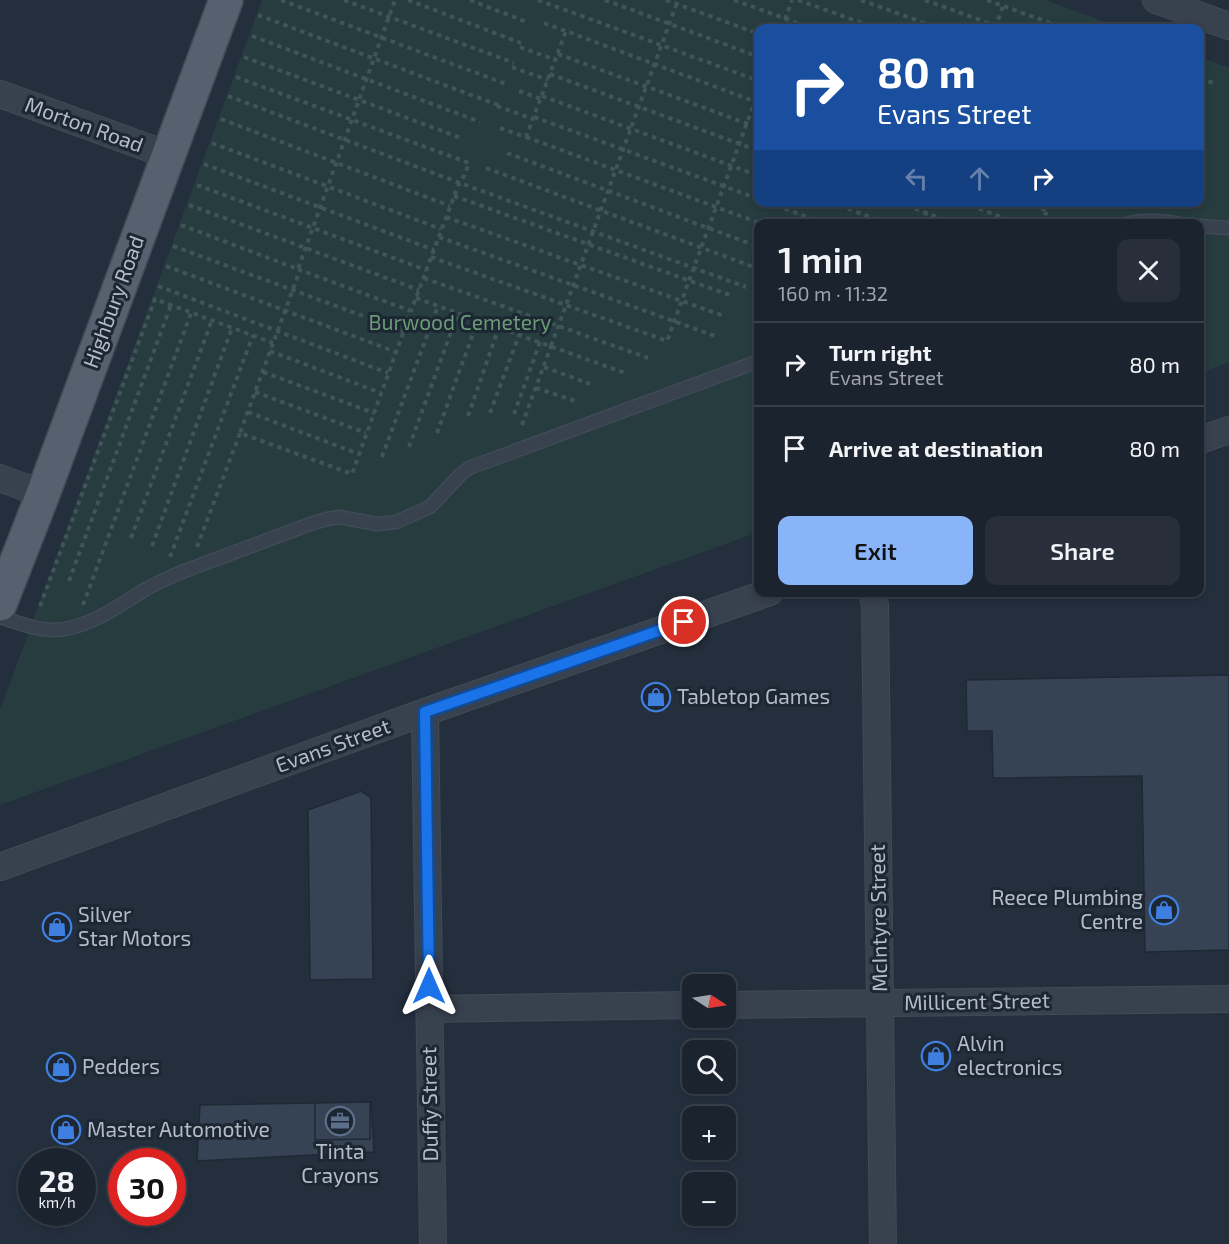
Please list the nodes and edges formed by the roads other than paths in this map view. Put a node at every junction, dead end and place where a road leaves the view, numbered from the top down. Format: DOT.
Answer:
graph roads {
  1 [pos="226,0"];
  2 [pos="1156,0"];
  3 [pos="1229,26"];
  4 [pos="0,94"];
  5 [pos="168,155"];
  6 [pos="1204,226"];
  7 [pos="1229,228"];
  8 [pos="754,363"];
  9 [pos="1229,430"];
  10 [pos="1204,439"];
  11 [pos="0,478"];
  12 [pos="43,494"];
  13 [pos="756,597"];
  14 [pos="873,597"];
  15 [pos="0,604"];
  16 [pos="0,617"];
  17 [pos="425,712"];
  18 [pos="0,867"];
  19 [pos="1229,999"];
  20 [pos="880,1003"];
  21 [pos="682,1005"];
  22 [pos="736,1005"];
  23 [pos="429,1008"];
  24 [pos="433,1244"];
  25 [pos="883,1244"];
  1 -- 5 [label="main road, Highbury Road"];
  2 -- 3 [label="street"];
  4 -- 5 [label="street, Morton Road"];
  5 -- 12 [label="main road, Highbury Road"];
  6 -- 7 [label="lane"];
  8 -- 16 [label="lane"];
  9 -- 10 [label="street"];
  11 -- 12 [label="street"];
  12 -- 15 [label="main road, Highbury Road"];
  13 -- 17 [label="street, Evans Street"];
  14 -- 20 [label="street, McIntyre Street"];
  17 -- 18 [label="street, Evans Street"];
  17 -- 23 [label="street, Duffy Street"];
  19 -- 20 [label="street, Millicent Street"];
  20 -- 22 [label="street, Millicent Street"];
  20 -- 25 [label="street, McIntyre Street"];
  21 -- 23 [label="street"];
  23 -- 24 [label="street, Duffy Street"];
}
